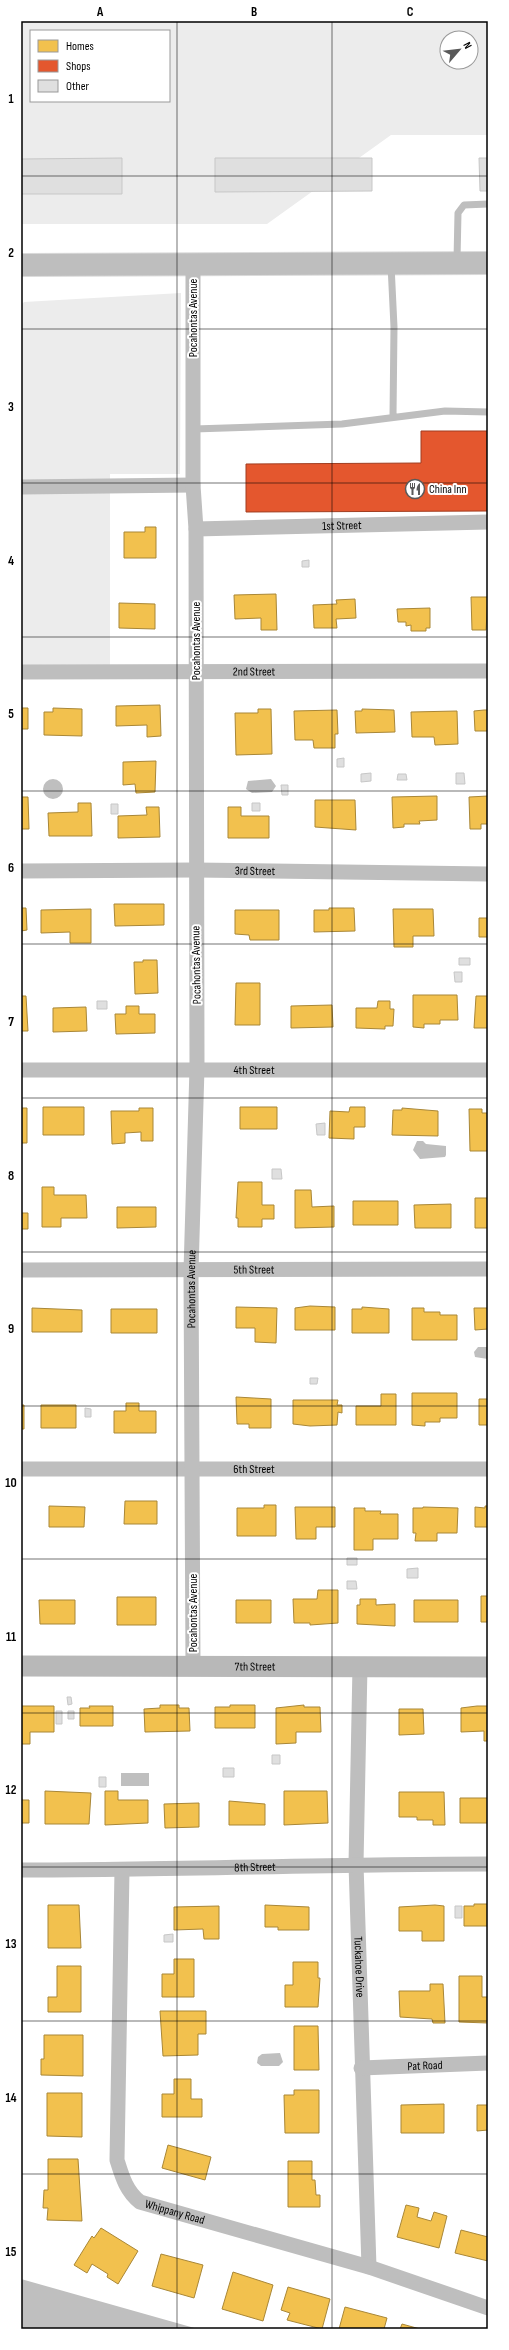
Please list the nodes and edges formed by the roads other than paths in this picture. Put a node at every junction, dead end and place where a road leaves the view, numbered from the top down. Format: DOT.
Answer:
graph roads {
  1 [pos="488,204"];
  2 [pos="457,263"];
  3 [pos="488,263"];
  4 [pos="391,264"];
  5 [pos="21,265"];
  6 [pos="193,265"];
  7 [pos="488,412"];
  8 [pos="393,416"];
  9 [pos="194,429"];
  10 [pos="193,485"];
  11 [pos="21,487"];
  12 [pos="488,522"];
  13 [pos="196,529"];
  14 [pos="196,671"];
  15 [pos="488,671"];
  16 [pos="21,672"];
  17 [pos="196,870"];
  18 [pos="21,871"];
  19 [pos="488,874"];
  20 [pos="197,1068"];
  21 [pos="21,1070"];
  22 [pos="488,1070"];
  23 [pos="488,1269"];
  24 [pos="21,1270"];
  25 [pos="191,1271"];
  26 [pos="194,1468"];
  27 [pos="21,1469"];
  28 [pos="488,1469"];
  29 [pos="21,1666"];
  30 [pos="193,1666"];
  31 [pos="360,1666"];
  32 [pos="488,1667"];
  33 [pos="356,1864"];
  34 [pos="488,1864"];
  35 [pos="21,1870"];
  36 [pos="122,1870"];
  37 [pos="488,2063"];
  38 [pos="361,2068"];
  39 [pos="369,2267"];
  40 [pos="488,2308"];
  1 -- 2 [label="lane"];
  2 -- 3 [label="highway"];
  2 -- 4 [label="highway"];
  4 -- 6 [label="highway"];
  4 -- 8 [label="lane"];
  5 -- 6 [label="highway"];
  6 -- 9 [label="street, Pocahontas Avenue"];
  7 -- 8 [label="lane"];
  8 -- 9 [label="lane"];
  9 -- 10 [label="street, Pocahontas Avenue"];
  10 -- 11 [label="street"];
  10 -- 13 [label="street, Pocahontas Avenue"];
  12 -- 13 [label="street, 1st Street"];
  13 -- 14 [label="street, Pocahontas Avenue"];
  14 -- 15 [label="street, 2nd Street"];
  14 -- 16 [label="street, 2nd Street"];
  14 -- 17 [label="street, Pocahontas Avenue"];
  17 -- 18 [label="street, 3rd Street"];
  17 -- 19 [label="street, 3rd Street"];
  17 -- 20 [label="street, Pocahontas Avenue"];
  20 -- 21 [label="street, 4th Street"];
  20 -- 22 [label="street, 4th Street"];
  20 -- 25 [label="street, Pocahontas Avenue"];
  23 -- 25 [label="street, 5th Street"];
  24 -- 25 [label="street, 5th Street"];
  25 -- 26 [label="street, Pocahontas Avenue"];
  26 -- 27 [label="street, 6th Street"];
  26 -- 28 [label="street, 6th Street"];
  26 -- 30 [label="street, Pocahontas Avenue"];
  29 -- 30 [label="street, 7th Street"];
  30 -- 31 [label="street, 7th Street"];
  31 -- 32 [label="street, 7th Street"];
  31 -- 33 [label="street, Tuckahoe Drive"];
  33 -- 34 [label="street, 8th Street"];
  33 -- 36 [label="street, 8th Street"];
  33 -- 38 [label="street, Tuckahoe Drive"];
  35 -- 36 [label="street, 8th Street"];
  36 -- 39 [label="street, Whippany Road"];
  37 -- 38 [label="street, Pat Road"];
  38 -- 39 [label="street, Tuckahoe Drive"];
  39 -- 40 [label="street, Whippany Road"];
}
